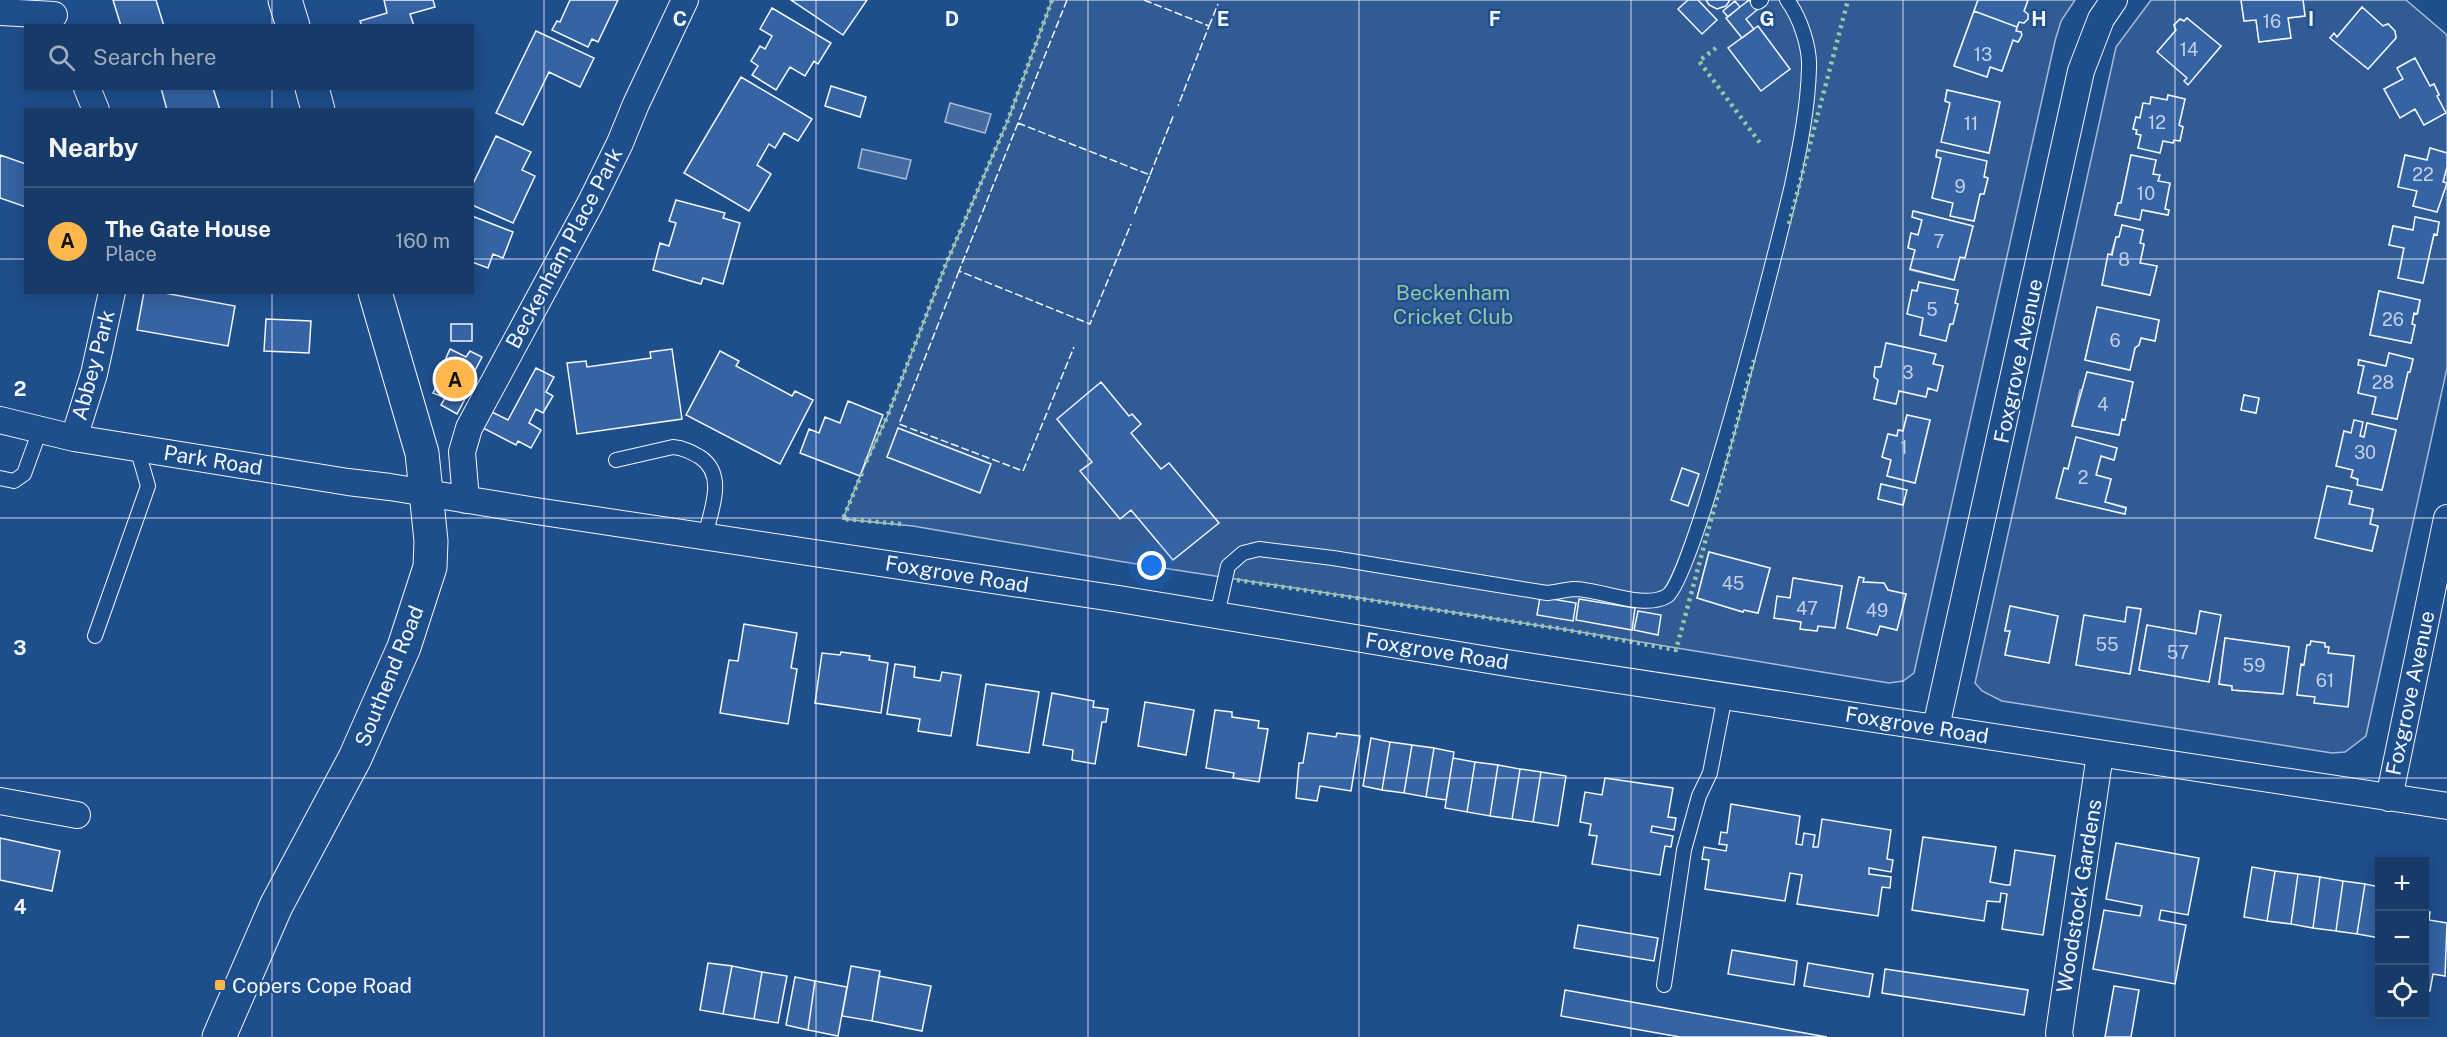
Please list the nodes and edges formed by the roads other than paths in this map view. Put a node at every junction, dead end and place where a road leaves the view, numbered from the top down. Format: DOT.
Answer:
graph roads {
  1 [pos="285,0"];
  2 [pos="685,0"];
  3 [pos="1787,0"];
  4 [pos="2114,0"];
  5 [pos="0,12"];
  6 [pos="55,14"];
  7 [pos="292,24"];
  8 [pos="88,90"];
  9 [pos="313,90"];
  10 [pos="95,108"];
  11 [pos="317,108"];
  12 [pos="112,294"];
  13 [pos="376,294"];
  14 [pos="0,420"];
  15 [pos="40,430"];
  16 [pos="74,438"];
  17 [pos="137,448"];
  18 [pos="616,460"];
  19 [pos="0,478"];
  20 [pos="427,493"];
  21 [pos="466,500"];
  22 [pos="2447,519"];
  23 [pos="705,536"];
  24 [pos="1217,615"];
  25 [pos="95,636"];
  26 [pos="1725,696"];
  27 [pos="1936,727"];
  28 [pos="2100,754"];
  29 [pos="2388,798"];
  30 [pos="0,801"];
  31 [pos="2447,806"];
  32 [pos="77,815"];
  33 [pos="1664,984"];
  34 [pos="219,1037"];
  35 [pos="2060,1037"];
  1 -- 7 [label="main road"];
  2 -- 21 [label="street, Beckenham Place Park"];
  3 -- 24 [label="lane"];
  4 -- 27 [label="street, Foxgrove Avenue"];
  5 -- 6 [label="street"];
  8 -- 10 [label="street"];
  9 -- 11 [label="main road"];
  12 -- 16 [label="street, Abbey Park"];
  13 -- 20 [label="main road, Southend Road"];
  14 -- 15 [label="street, Park Road"];
  15 -- 16 [label="street, Park Road"];
  15 -- 19 [label="lane"];
  16 -- 17 [label="street, Park Road"];
  17 -- 20 [label="street, Park Road"];
  17 -- 25 [label="lane"];
  18 -- 23 [label="lane"];
  20 -- 21 [label="street, Foxgrove Road"];
  20 -- 34 [label="main road, Southend Road"];
  21 -- 23 [label="street, Foxgrove Road"];
  22 -- 29 [label="street, Foxgrove Avenue"];
  23 -- 24 [label="street, Foxgrove Road"];
  24 -- 26 [label="street, Foxgrove Road"];
  26 -- 27 [label="street, Foxgrove Road"];
  26 -- 33 [label="lane"];
  27 -- 28 [label="street, Foxgrove Road"];
  28 -- 29 [label="street, Foxgrove Road"];
  28 -- 35 [label="street, Woodstock Gardens"];
  29 -- 31 [label="street, Foxgrove Road"];
  30 -- 32 [label="street"];
}
